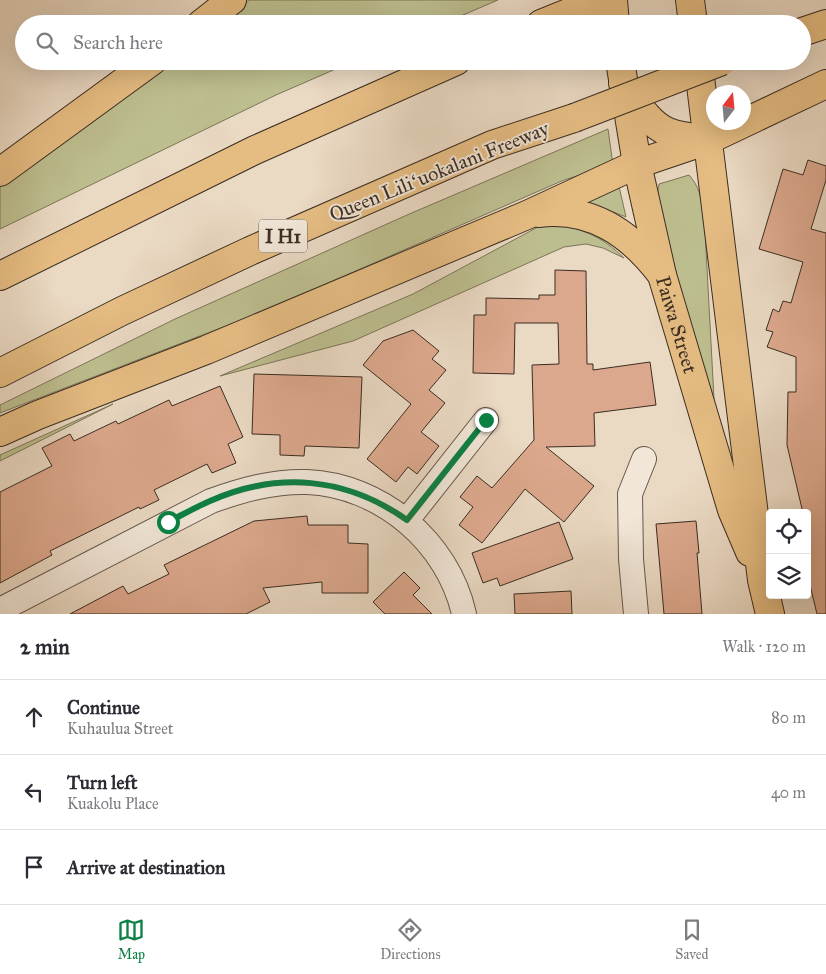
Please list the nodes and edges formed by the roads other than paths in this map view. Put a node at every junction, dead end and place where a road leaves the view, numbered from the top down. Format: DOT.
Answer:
graph roads {
  1 [pos="232,0"];
  2 [pos="600,0"];
  3 [pos="612,0"];
  4 [pos="690,0"];
  5 [pos="213,15"];
  6 [pos="563,15"];
  7 [pos="614,15"];
  8 [pos="692,15"];
  9 [pos="826,24"];
  10 [pos="811,29"];
  11 [pos="140,70"];
  12 [pos="436,70"];
  13 [pos="699,70"];
  14 [pos="699,70"];
  15 [pos="621,72"];
  16 [pos="826,84"];
  17 [pos="708,140"];
  18 [pos="637,164"];
  19 [pos="0,172"];
  20 [pos="526,215"];
  21 [pos="662,275"];
  22 [pos="0,276"];
  23 [pos="0,373"];
  24 [pos="486,420"];
  25 [pos="0,432"];
  26 [pos="644,459"];
  27 [pos="407,520"];
  28 [pos="762,580"];
  29 [pos="0,610"];
  30 [pos="464,614"];
  31 [pos="636,614"];
  32 [pos="770,614"];
  1 -- 5 [label="main road"];
  2 -- 6 [label="main road"];
  3 -- 7 [label="main road"];
  4 -- 8 [label="main road"];
  9 -- 10 [label="main road"];
  11 -- 19 [label="main road"];
  12 -- 22 [label="main road"];
  13 -- 17 [label="main road, Paiwa Street"];
  14 -- 23 [label="main road, Queen Liliʻuokalani Freeway / I H1, bridge"];
  15 -- 17 [label="main road"];
  15 -- 18 [label="main road, Paiwa Street"];
  16 -- 17 [label="main road"];
  17 -- 18 [label="main road"];
  17 -- 28 [label="main road, Paiwa Street"];
  18 -- 20 [label="main road"];
  18 -- 21 [label="main road, Paiwa Street"];
  20 -- 21 [label="main road"];
  20 -- 25 [label="main road"];
  21 -- 28 [label="main road, Paiwa Street"];
  24 -- 27 [label="street"];
  26 -- 31 [label="street"];
  27 -- 29 [label="street"];
  27 -- 30 [label="street"];
  28 -- 32 [label="main road, Paiwa Street"];
}
